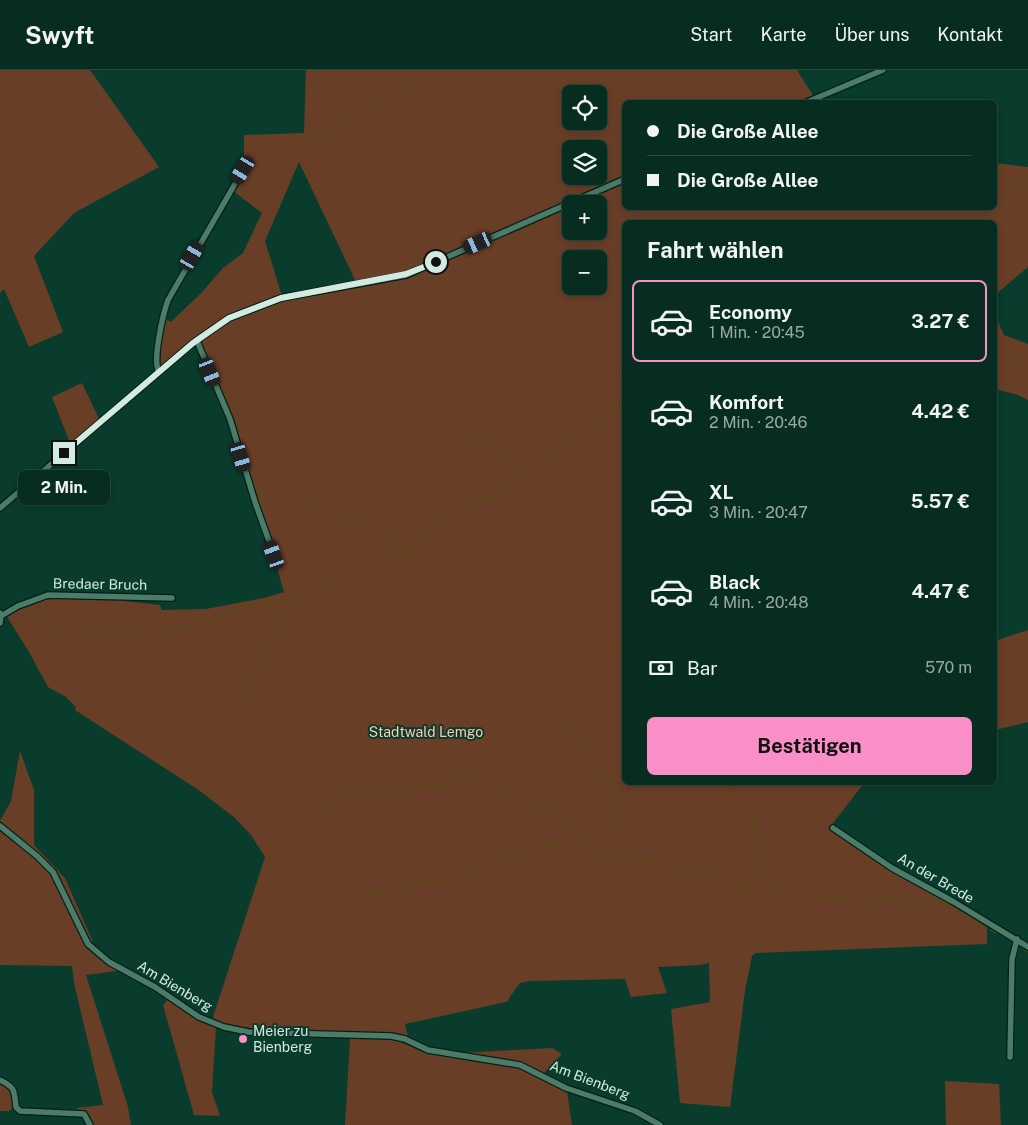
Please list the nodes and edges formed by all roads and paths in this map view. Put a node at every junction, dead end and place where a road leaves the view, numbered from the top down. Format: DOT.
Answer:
graph roads {
  1 [pos="883,70"];
  2 [pos="812,100"];
  3 [pos="243,170"];
  4 [pos="622,180"];
  5 [pos="197,341"];
  6 [pos="159,372"];
  7 [pos="0,508"];
  8 [pos="274,555"];
  9 [pos="172,598"];
  10 [pos="1,614"];
  11 [pos="0,623"];
  12 [pos="0,826"];
  13 [pos="832,828"];
  14 [pos="1017,940"];
  15 [pos="1028,947"];
  16 [pos="1010,1057"];
  17 [pos="0,1080"];
  18 [pos="90,1125"];
  19 [pos="660,1125"];
  1 -- 2 [label="street"];
  3 -- 6 [label="street"];
  4 -- 5 [label="street"];
  5 -- 6 [label="street"];
  5 -- 8 [label="street"];
  6 -- 7 [label="street"];
  9 -- 10 [label="street, Bredaer Bruch"];
  10 -- 11 [label="street"];
  12 -- 19 [label="street, Am Bienberg"];
  13 -- 14 [label="street, An der Brede"];
  14 -- 15 [label="street, An der Brede"];
  14 -- 16 [label="street"];
  17 -- 18 [label="street"];
}
